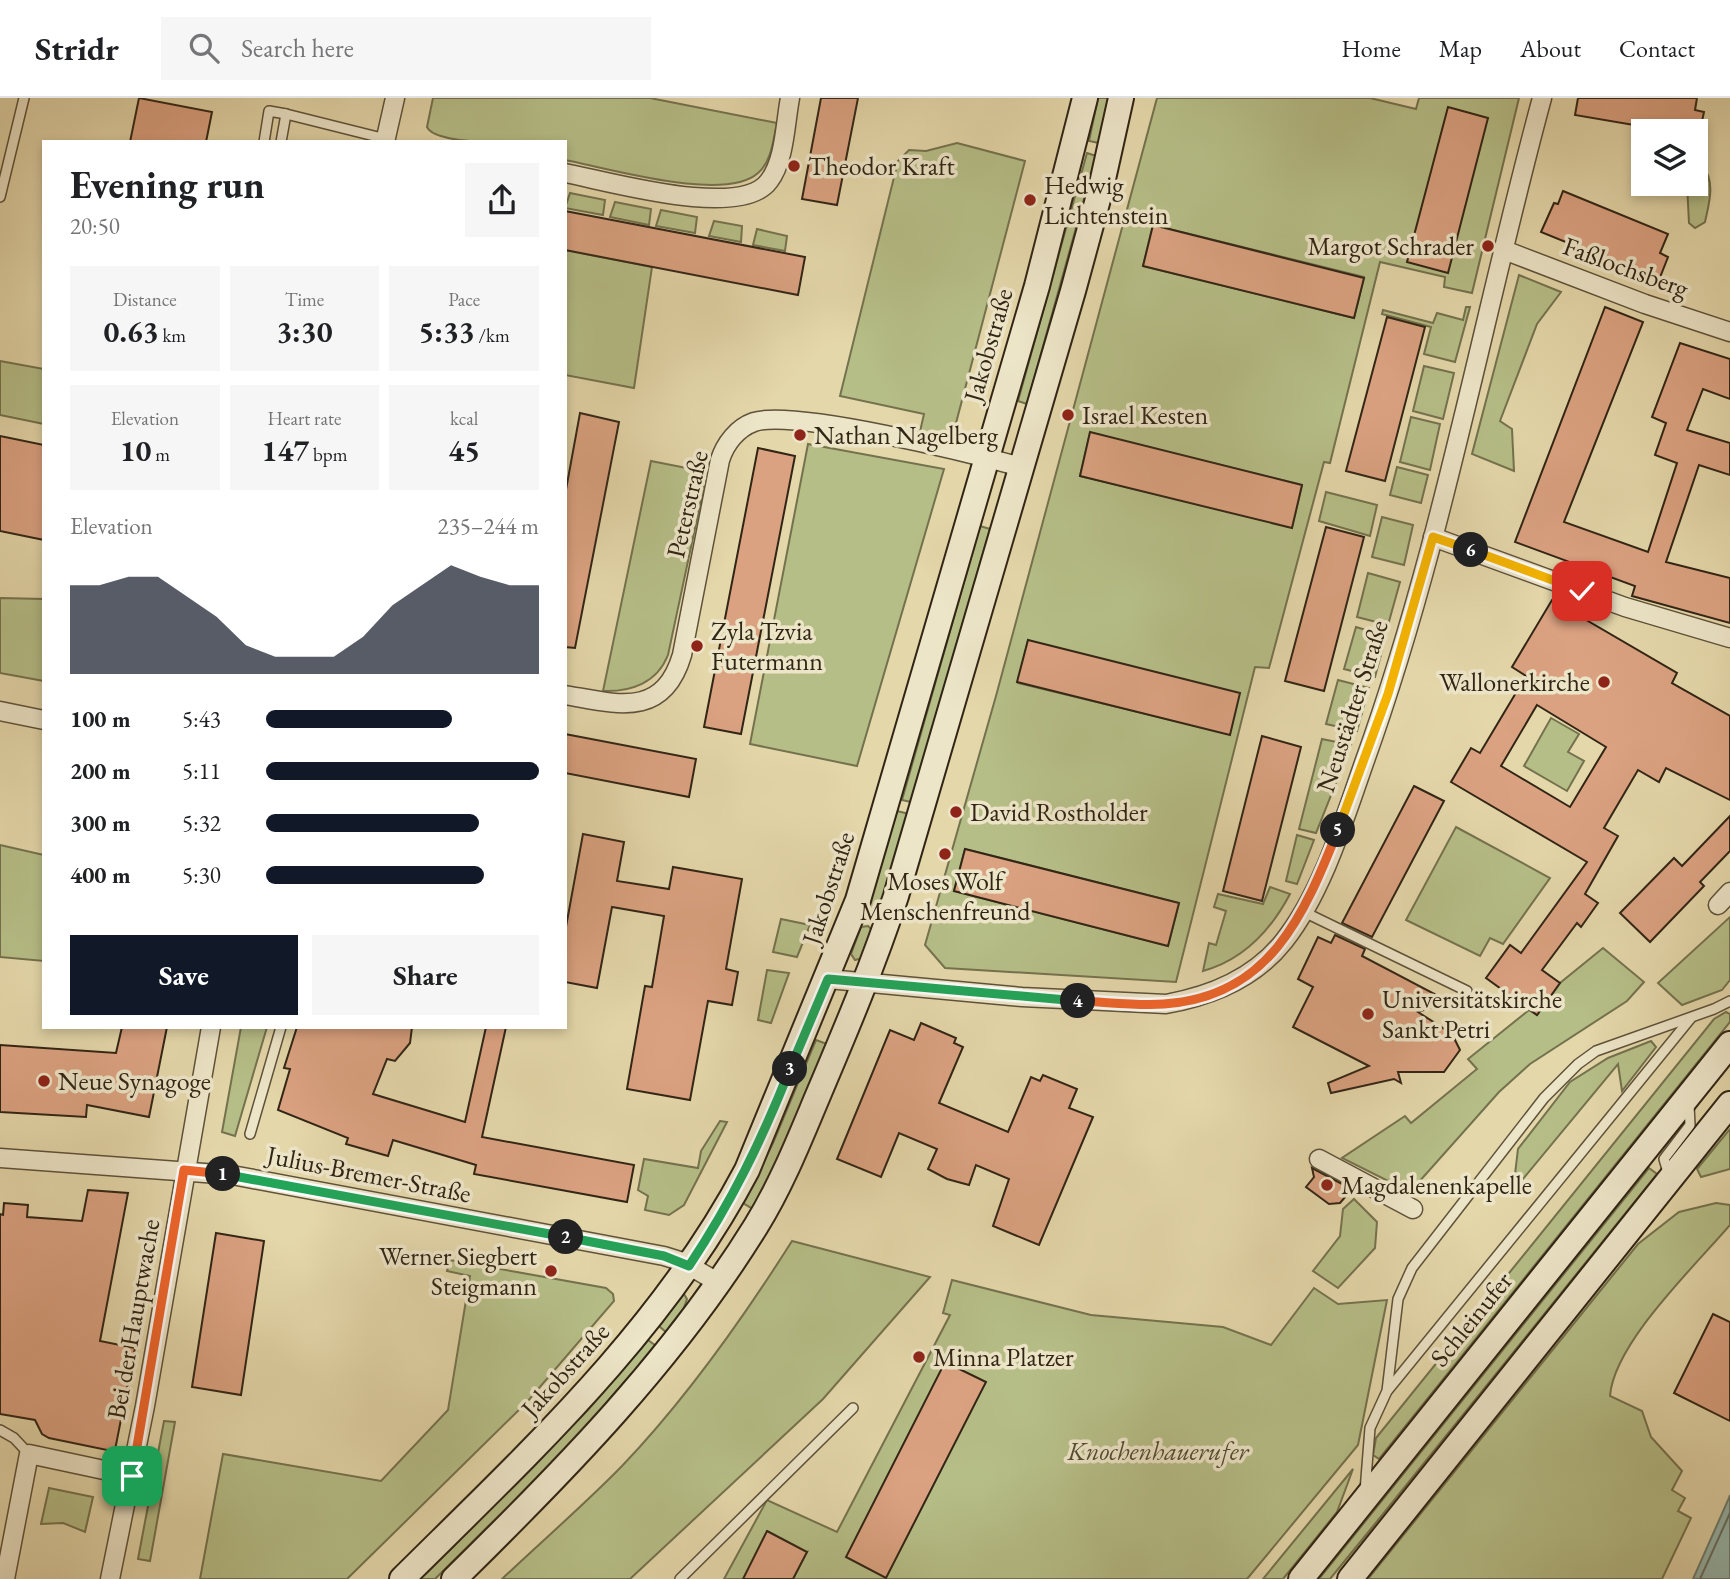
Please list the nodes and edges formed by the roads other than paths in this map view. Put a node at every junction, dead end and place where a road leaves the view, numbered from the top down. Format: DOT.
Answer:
graph roads {
  1 [pos="24,98"];
  2 [pos="395,98"];
  3 [pos="790,98"];
  4 [pos="1085,98"];
  5 [pos="1121,98"];
  6 [pos="1542,98"];
  7 [pos="286,114"];
  8 [pos="264,140"];
  9 [pos="281,140"];
  10 [pos="387,140"];
  11 [pos="391,140"];
  12 [pos="567,173"];
  13 [pos="0,197"];
  14 [pos="1504,250"];
  15 [pos="1730,332"];
  16 [pos="986,457"];
  17 [pos="1021,467"];
  18 [pos="1433,537"];
  19 [pos="1730,638"];
  20 [pos="567,695"];
  21 [pos="0,711"];
  22 [pos="42,720"];
  23 [pos="1304,912"];
  24 [pos="828,979"];
  25 [pos="866,984"];
  26 [pos="1467,992"];
  27 [pos="1730,1001"];
  28 [pos="1692,1017"];
  29 [pos="211,1029"];
  30 [pos="280,1029"];
  31 [pos="1730,1044"];
  32 [pos="1688,1096"];
  33 [pos="1730,1104"];
  34 [pos="250,1134"];
  35 [pos="0,1158"];
  36 [pos="1319,1159"];
  37 [pos="184,1170"];
  38 [pos="1670,1179"];
  39 [pos="1413,1209"];
  40 [pos="689,1266"];
  41 [pos="719,1283"];
  42 [pos="1387,1391"];
  43 [pos="853,1408"];
  44 [pos="0,1430"];
  45 [pos="29,1454"];
  46 [pos="132,1476"];
  47 [pos="1364,1500"];
  48 [pos="5,1579"];
  49 [pos="110,1579"];
  50 [pos="402,1579"];
  51 [pos="454,1579"];
  52 [pos="680,1579"];
  53 [pos="1301,1579"];
  54 [pos="1350,1579"];
  1 -- 13 [label="lane"];
  2 -- 11 [label="street"];
  3 -- 12 [label="street"];
  4 -- 16 [label="street, Jakobstraße"];
  5 -- 17 [label="street"];
  6 -- 14 [label="street, Neustädter Straße"];
  7 -- 8 [label="lane"];
  7 -- 9 [label="lane"];
  7 -- 10 [label="lane"];
  14 -- 15 [label="street, Faßlochsberg"];
  14 -- 18 [label="street, Neustädter Straße"];
  16 -- 17 [label="street, Peterstraße"];
  16 -- 20 [label="street, Peterstraße"];
  16 -- 24 [label="street, Jakobstraße"];
  17 -- 25 [label="street"];
  18 -- 19 [label="street"];
  18 -- 23 [label="street, Neustädter Straße"];
  21 -- 22 [label="street"];
  23 -- 25 [label="street, Neustädter Straße"];
  23 -- 26 [label="lane"];
  24 -- 25 [label="street, Neustädter Straße"];
  24 -- 40 [label="street, Jakobstraße"];
  25 -- 41 [label="street"];
  27 -- 28 [label="lane"];
  28 -- 42 [label="lane"];
  28 -- 42 [label="lane"];
  29 -- 37 [label="street, Bei der Hauptwache"];
  30 -- 34 [label="lane"];
  31 -- 32 [label="street, Schleinufer"];
  32 -- 38 [label="lane"];
  32 -- 47 [label="street, Schleinufer"];
  33 -- 38 [label="street"];
  35 -- 37 [label="street, Julius-Bremer-Straße"];
  36 -- 39 [label="street"];
  37 -- 40 [label="street, Julius-Bremer-Straße"];
  37 -- 46 [label="street, Bei der Hauptwache"];
  38 -- 54 [label="street"];
  40 -- 41 [label="street, Julius-Bremer-Straße"];
  40 -- 50 [label="street, Jakobstraße"];
  41 -- 51 [label="street"];
  42 -- 47 [label="lane"];
  43 -- 52 [label="lane"];
  44 -- 45 [label="lane"];
  45 -- 46 [label="street"];
  45 -- 48 [label="street"];
  46 -- 49 [label="street, Bei der Hauptwache"];
  47 -- 53 [label="street, Schleinufer"];
}
